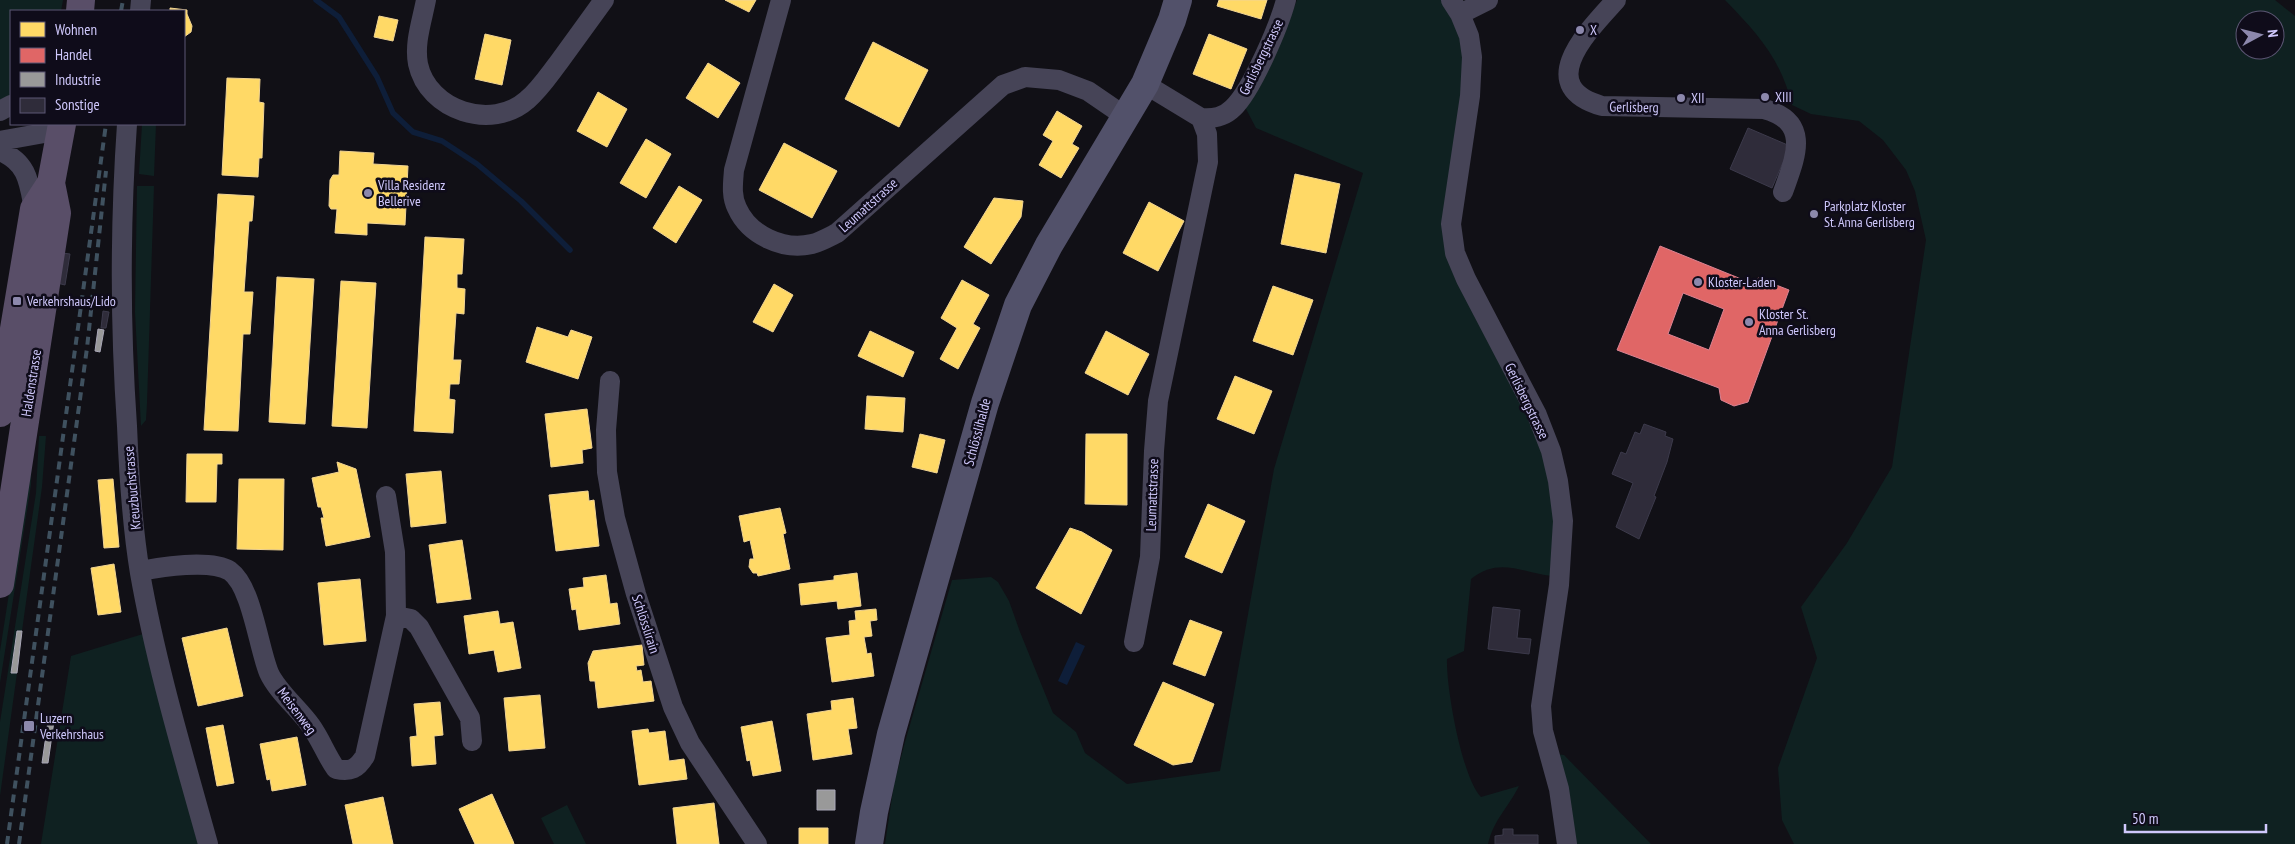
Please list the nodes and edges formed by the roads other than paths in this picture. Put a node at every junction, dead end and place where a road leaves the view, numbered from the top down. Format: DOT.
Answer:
graph roads {
  1 [pos="426,0"];
  2 [pos="604,0"];
  3 [pos="781,0"];
  4 [pos="1178,0"];
  5 [pos="1286,0"];
  6 [pos="1488,0"];
  7 [pos="1616,0"];
  8 [pos="1455,7"];
  9 [pos="1145,84"];
  10 [pos="1126,117"];
  11 [pos="1201,118"];
  12 [pos="128,125"];
  13 [pos="61,127"];
  14 [pos="0,141"];
  15 [pos="0,151"];
  16 [pos="51,183"];
  17 [pos="1782,192"];
  18 [pos="34,209"];
  19 [pos="610,381"];
  20 [pos="0,413"];
  21 [pos="386,496"];
  22 [pos="140,571"];
  23 [pos="0,584"];
  24 [pos="396,616"];
  25 [pos="1134,642"];
  26 [pos="472,741"];
  27 [pos="208,844"];
  28 [pos="757,844"];
  29 [pos="869,844"];
  30 [pos="1567,844"];
  1 -- 2 [label="street"];
  3 -- 10 [label="street, Leumattstrasse"];
  4 -- 9 [label="main road, Schlösslihalde"];
  5 -- 11 [label="street, Gerlisbergstrasse"];
  6 -- 8 [label="street"];
  7 -- 17 [label="street, Gerlisberg"];
  8 -- 30 [label="street, Gerlisbergstrasse"];
  9 -- 10 [label="main road, Schlösslihalde"];
  9 -- 11 [label="street"];
  10 -- 29 [label="main road, Schlösslihalde"];
  11 -- 25 [label="street, Leumattstrasse"];
  12 -- 22 [label="street, Kreuzbuchstrasse"];
  13 -- 14 [label="street"];
  13 -- 16 [label="main road, Haldenstrasse"];
  15 -- 18 [label="street"];
  16 -- 18 [label="main road, Haldenstrasse"];
  16 -- 23 [label="main road, Haldenstrasse"];
  18 -- 20 [label="main road, Haldenstrasse"];
  19 -- 28 [label="street, Schlösslirain"];
  21 -- 24 [label="street, Meisenweg"];
  22 -- 24 [label="street, Meisenweg"];
  22 -- 27 [label="street, Kreuzbuchstrasse"];
  24 -- 26 [label="street"];
}
